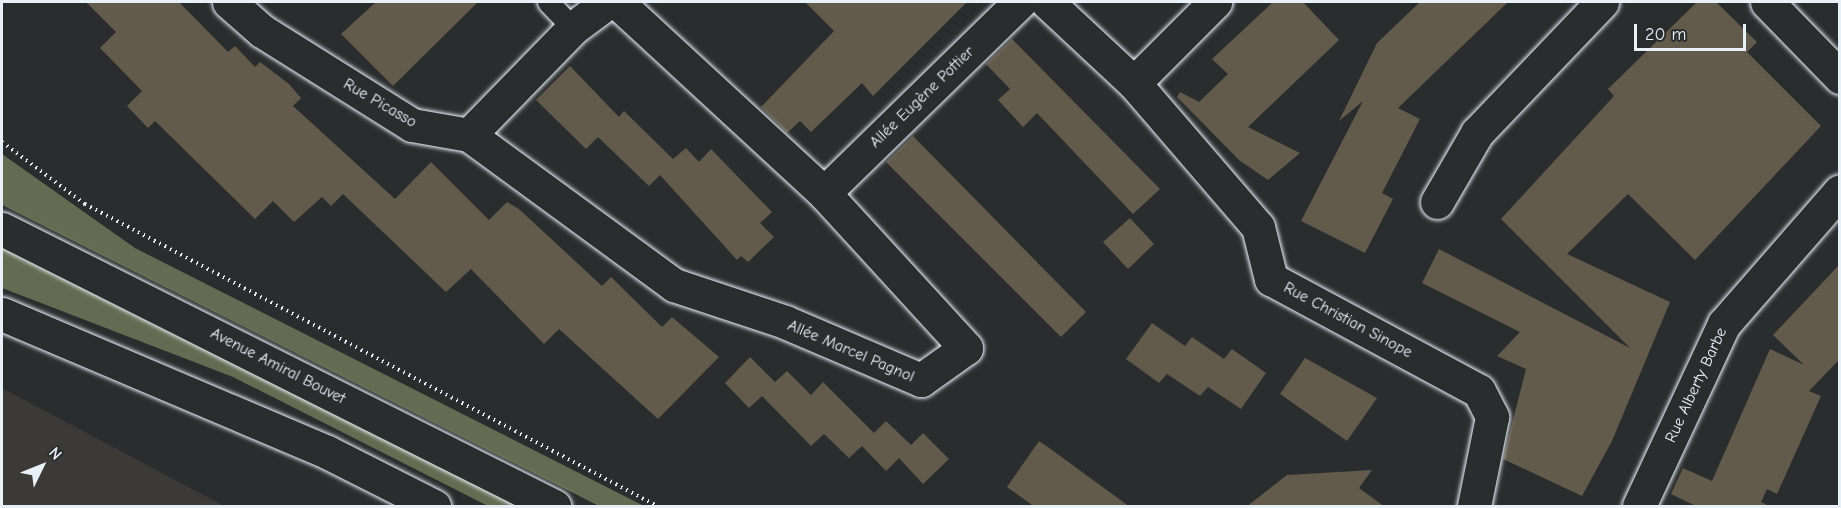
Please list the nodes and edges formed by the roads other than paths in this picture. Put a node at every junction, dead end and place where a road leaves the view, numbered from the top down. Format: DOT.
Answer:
graph roads {
  1 [pos="230,2"];
  2 [pos="548,2"];
  3 [pos="608,2"];
  4 [pos="617,2"];
  5 [pos="1020,2"];
  6 [pos="1047,2"];
  7 [pos="1215,2"];
  8 [pos="1602,2"];
  9 [pos="1767,2"];
  10 [pos="573,28"];
  11 [pos="1839,76"];
  12 [pos="1134,83"];
  13 [pos="469,135"];
  14 [pos="1839,191"];
  15 [pos="824,193"];
  16 [pos="1437,202"];
  17 [pos="2,229"];
  18 [pos="2,314"];
  19 [pos="434,507"];
  20 [pos="554,507"];
  21 [pos="1474,507"];
  22 [pos="1639,507"];
  1 -- 13 [label="street, Rue Picasso"];
  2 -- 10 [label="lane"];
  3 -- 10 [label="street"];
  4 -- 15 [label="street, Allée Marcel Pagnol"];
  5 -- 15 [label="street, Allée Eugène Pottier"];
  6 -- 12 [label="street, Rue Christian Sinope"];
  7 -- 12 [label="street"];
  8 -- 16 [label="street"];
  9 -- 11 [label="street"];
  10 -- 13 [label="street"];
  12 -- 21 [label="street, Rue Christian Sinope"];
  13 -- 15 [label="street, Allée Marcel Pagnol"];
  14 -- 22 [label="street, Rue Alberty Barbe"];
  17 -- 20 [label="street, Avenue Amiral Bouvet"];
  18 -- 19 [label="street"];
}
